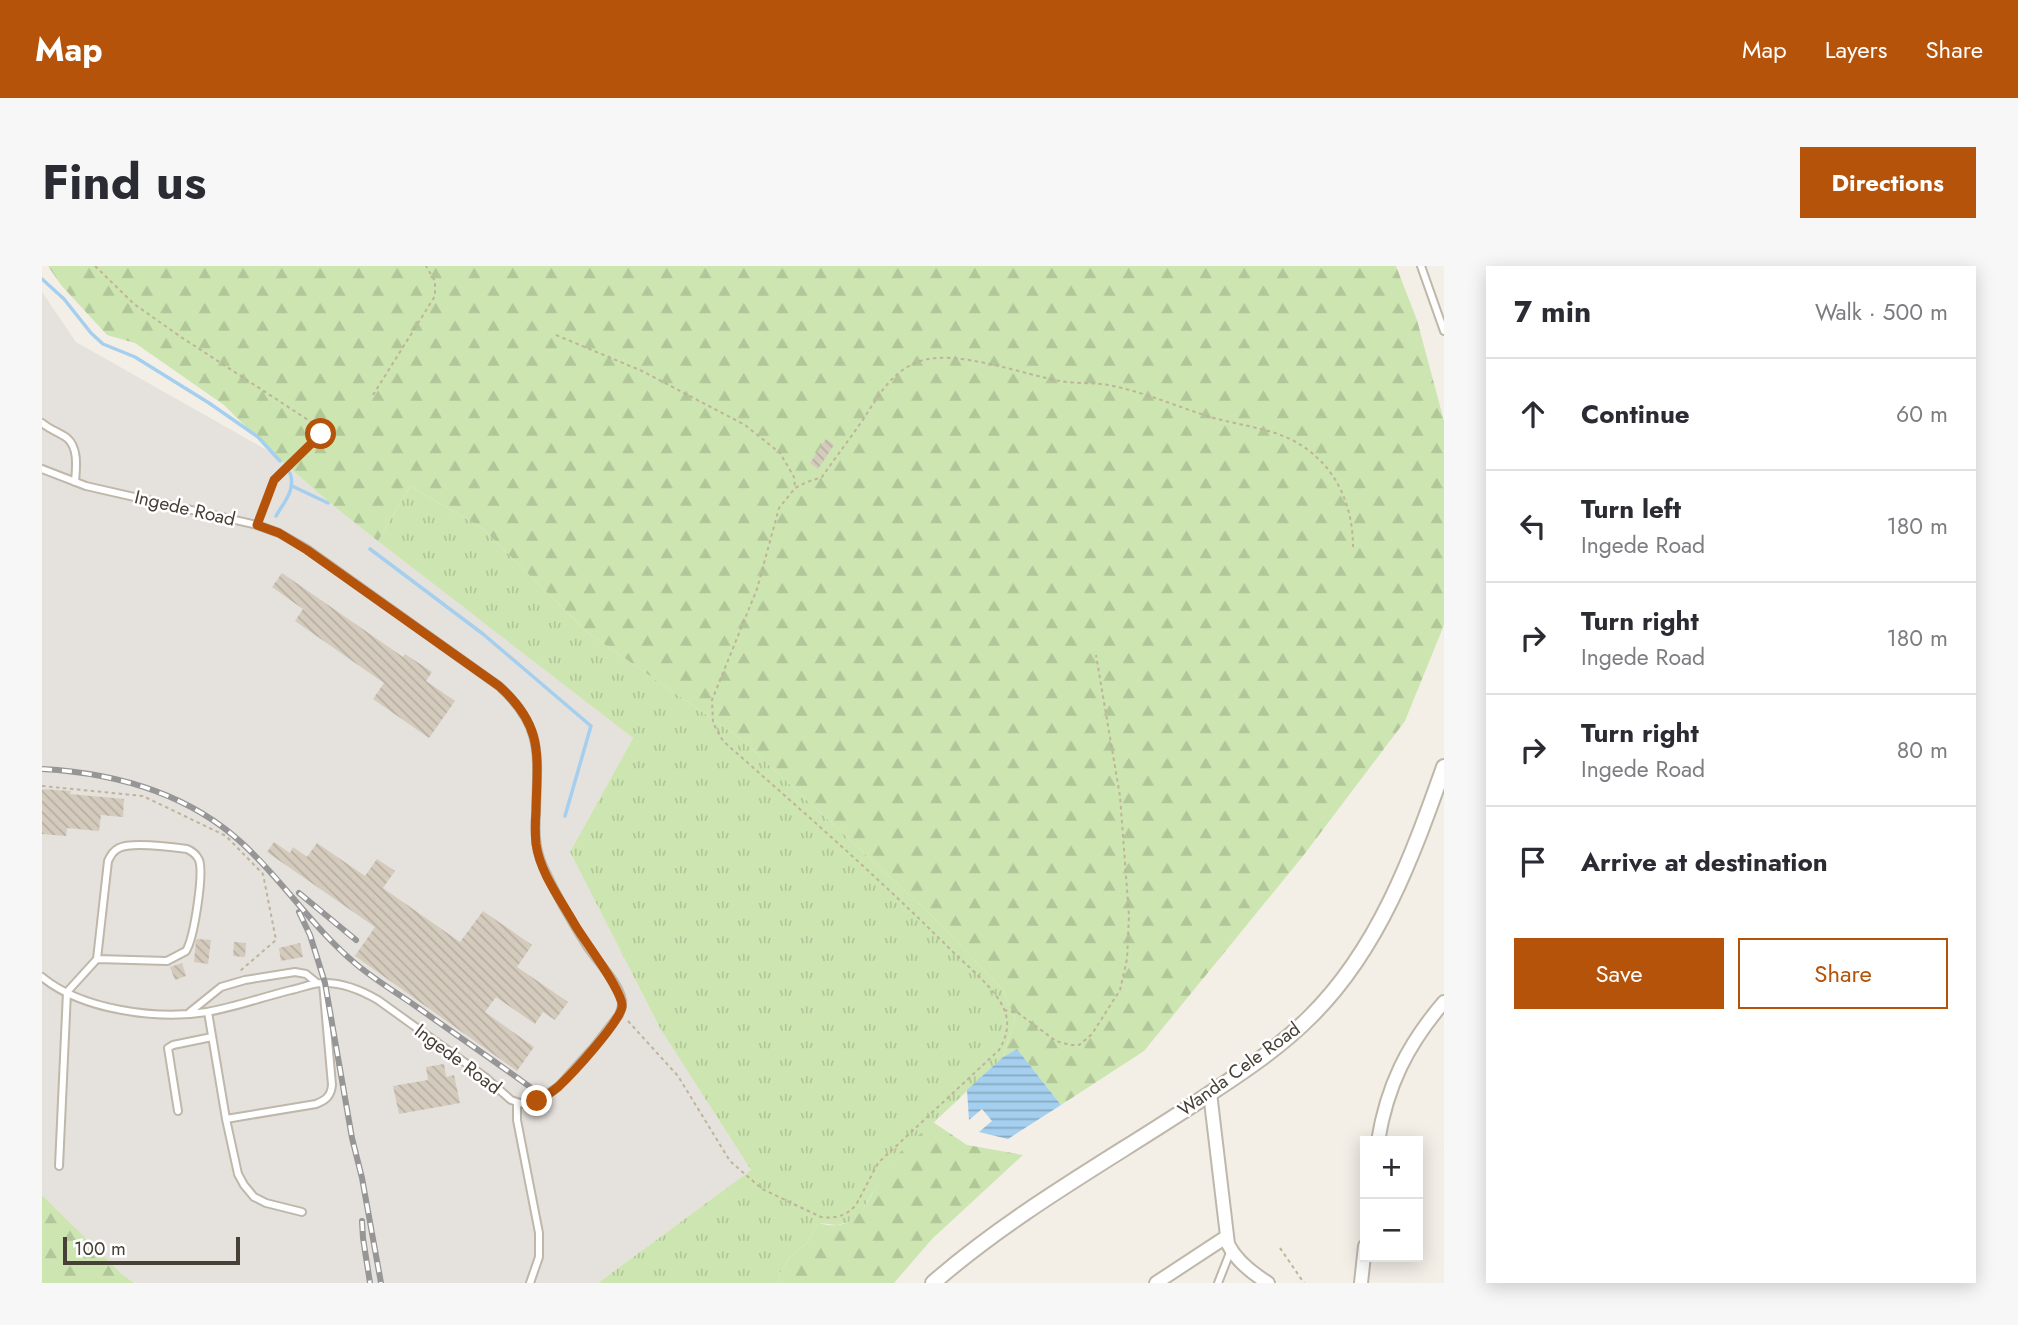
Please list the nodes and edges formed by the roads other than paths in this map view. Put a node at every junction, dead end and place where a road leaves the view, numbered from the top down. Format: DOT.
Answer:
graph roads {
  1 [pos="1421,266"];
  2 [pos="1444,331"];
  3 [pos="42,424"];
  4 [pos="42,469"];
  5 [pos="75,482"];
  6 [pos="1444,767"];
  7 [pos="97,960"];
  8 [pos="42,977"];
  9 [pos="320,983"];
  10 [pos="67,992"];
  11 [pos="1444,1002"];
  12 [pos="208,1012"];
  13 [pos="189,1014"];
  14 [pos="212,1037"];
  15 [pos="1210,1093"];
  16 [pos="517,1103"];
  17 [pos="178,1111"];
  18 [pos="226,1119"];
  19 [pos="1379,1136"];
  20 [pos="59,1166"];
  21 [pos="302,1212"];
  22 [pos="1226,1237"];
  23 [pos="1231,1250"];
  24 [pos="1363,1262"];
  25 [pos="530,1283"];
  26 [pos="933,1283"];
  27 [pos="1156,1283"];
  28 [pos="1218,1283"];
  29 [pos="1268,1283"];
  30 [pos="1361,1283"];
  1 -- 2 [label="lane"];
  3 -- 5 [label="lane"];
  4 -- 5 [label="lane, Ingede Road"];
  5 -- 16 [label="lane, Ingede Road"];
  6 -- 15 [label="street, Wanda Cele Road"];
  7 -- 7 [label="lane"];
  7 -- 10 [label="lane"];
  8 -- 10 [label="lane, Ingede Road"];
  9 -- 12 [label="lane, Ingede Road"];
  9 -- 13 [label="lane"];
  9 -- 16 [label="lane, Ingede Road"];
  9 -- 18 [label="lane"];
  10 -- 13 [label="lane, Ingede Road"];
  10 -- 20 [label="lane"];
  11 -- 19 [label="street"];
  12 -- 13 [label="lane, Ingede Road"];
  12 -- 14 [label="lane"];
  14 -- 17 [label="lane"];
  14 -- 18 [label="lane"];
  15 -- 22 [label="street"];
  15 -- 26 [label="street, Wanda Cele Road"];
  16 -- 25 [label="lane"];
  18 -- 21 [label="lane"];
  22 -- 23 [label="street"];
  22 -- 27 [label="street"];
  23 -- 28 [label="lane"];
  23 -- 29 [label="street"];
  24 -- 30 [label="street"];
}
